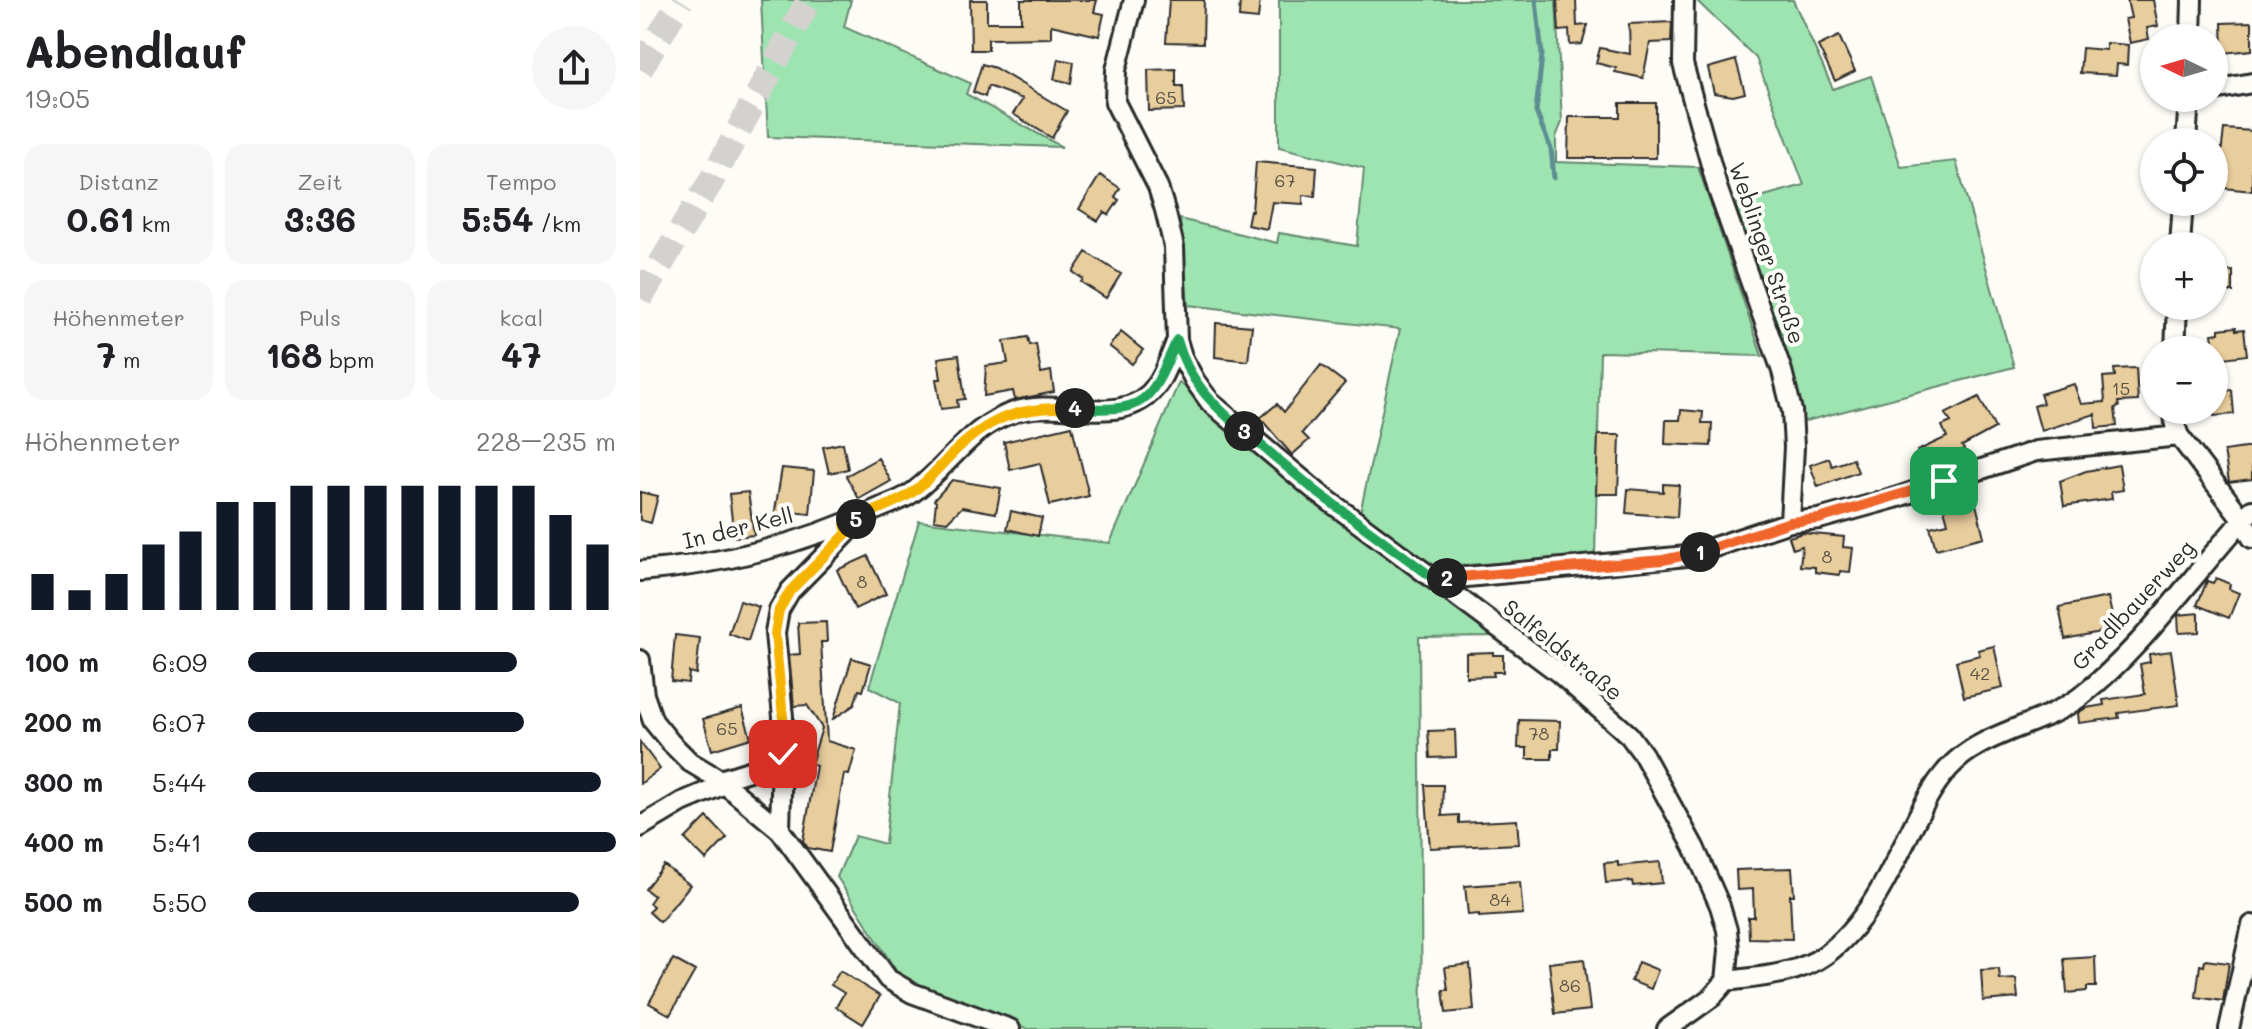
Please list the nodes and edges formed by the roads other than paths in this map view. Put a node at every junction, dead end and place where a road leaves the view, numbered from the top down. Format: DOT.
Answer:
graph roads {
  1 [pos="1134,0"];
  2 [pos="1684,0"];
  3 [pos="2192,0"];
  4 [pos="2191,24"];
  5 [pos="2252,83"];
  6 [pos="2228,87"];
  7 [pos="1177,340"];
  8 [pos="1132,407"];
  9 [pos="2175,424"];
  10 [pos="2179,436"];
  11 [pos="2247,515"];
  12 [pos="1790,522"];
  13 [pos="845,524"];
  14 [pos="2252,538"];
  15 [pos="640,571"];
  16 [pos="1436,580"];
  17 [pos="640,660"];
  18 [pos="783,754"];
  19 [pos="722,782"];
  20 [pos="640,827"];
  21 [pos="780,830"];
  22 [pos="2252,925"];
  23 [pos="1726,981"];
  24 [pos="1010,1029"];
  25 [pos="1667,1029"];
  26 [pos="2229,1029"];
  1 -- 7 [label="street, Salfeldstraße"];
  2 -- 12 [label="street, Weblinger Straße"];
  3 -- 4 [label="street"];
  5 -- 6 [label="street"];
  7 -- 8 [label="street, Salfeldstraße"];
  7 -- 16 [label="street, Salfeldstraße"];
  8 -- 13 [label="street, In der Kell"];
  9 -- 10 [label="street"];
  10 -- 11 [label="street"];
  10 -- 12 [label="street"];
  11 -- 14 [label="street"];
  11 -- 23 [label="street, Gradlbauerweg"];
  12 -- 16 [label="street"];
  13 -- 15 [label="street, In der Kell"];
  13 -- 18 [label="street"];
  16 -- 23 [label="street, Salfeldstraße"];
  17 -- 19 [label="street"];
  18 -- 19 [label="street"];
  18 -- 21 [label="street"];
  19 -- 20 [label="street"];
  19 -- 21 [label="street"];
  21 -- 24 [label="street"];
  22 -- 26 [label="street"];
  23 -- 25 [label="street"];
}
